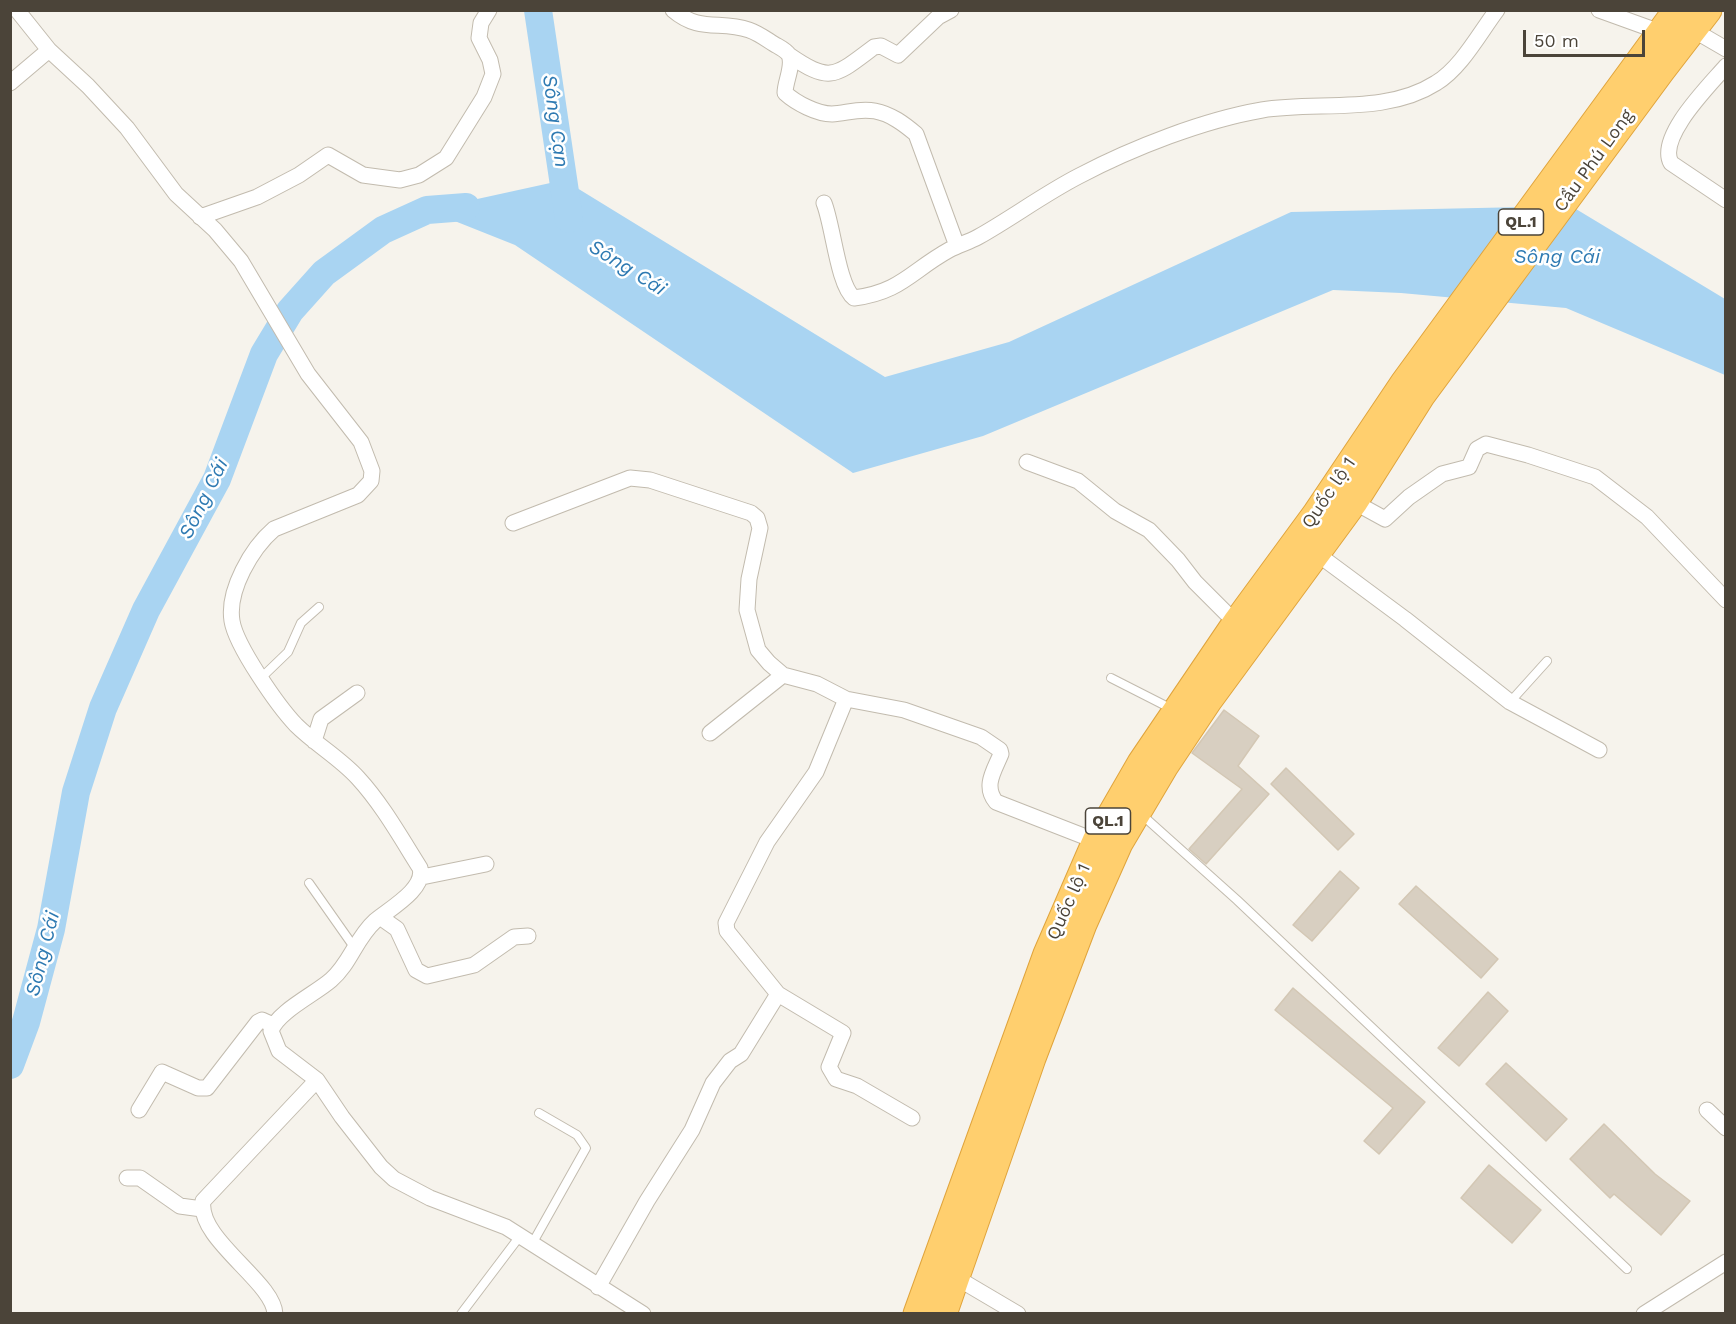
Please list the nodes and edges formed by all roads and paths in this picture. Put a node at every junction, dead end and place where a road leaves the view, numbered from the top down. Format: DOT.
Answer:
graph roads {
  1 [pos="17,10"];
  2 [pos="489,10"];
  3 [pos="673,10"];
  4 [pos="951,10"];
  5 [pos="1497,10"];
  6 [pos="1599,10"];
  7 [pos="1677,10"];
  8 [pos="1702,21"];
  9 [pos="1660,32"];
  10 [pos="49,50"];
  11 [pos="1725,50"];
  12 [pos="789,56"];
  13 [pos="1649,66"];
  14 [pos="1725,66"];
  15 [pos="10,83"];
  16 [pos="1725,200"];
  17 [pos="824,203"];
  18 [pos="200,217"];
  19 [pos="957,246"];
  20 [pos="1412,390"];
  21 [pos="1027,462"];
  22 [pos="1354,502"];
  23 [pos="513,523"];
  24 [pos="1316,553"];
  25 [pos="1725,600"];
  26 [pos="319,607"];
  27 [pos="1236,623"];
  28 [pos="1547,661"];
  29 [pos="783,675"];
  30 [pos="261,678"];
  31 [pos="1111,678"];
  32 [pos="357,693"];
  33 [pos="846,699"];
  34 [pos="1510,702"];
  35 [pos="1176,711"];
  36 [pos="710,733"];
  37 [pos="314,741"];
  38 [pos="1599,750"];
  39 [pos="1138,812"];
  40 [pos="1096,842"];
  41 [pos="486,864"];
  42 [pos="422,877"];
  43 [pos="309,883"];
  44 [pos="380,917"];
  45 [pos="528,936"];
  46 [pos="354,947"];
  47 [pos="778,994"];
  48 [pos="273,1025"];
  49 [pos="317,1080"];
  50 [pos="139,1110"];
  51 [pos="1707,1110"];
  52 [pos="539,1113"];
  53 [pos="912,1118"];
  54 [pos="1725,1128"];
  55 [pos="126,1178"];
  56 [pos="202,1209"];
  57 [pos="526,1240"];
  58 [pos="1725,1262"];
  59 [pos="1627,1269"];
  60 [pos="957,1278"];
  61 [pos="598,1287"];
  62 [pos="278,1312"];
  63 [pos="461,1314"];
  64 [pos="643,1314"];
  65 [pos="917,1314"];
  66 [pos="943,1314"];
  67 [pos="1018,1314"];
  68 [pos="1644,1314"];
  1 -- 10 [label="street"];
  2 -- 18 [label="street"];
  3 -- 12 [label="street"];
  4 -- 12 [label="street"];
  5 -- 19 [label="street"];
  6 -- 9 [label="street"];
  7 -- 9 [label="highway, QL.1"];
  8 -- 11 [label="street"];
  8 -- 13 [label="highway, QL.1"];
  9 -- 13 [label="highway, QL.1"];
  10 -- 15 [label="street"];
  10 -- 18 [label="street"];
  12 -- 19 [label="street"];
  13 -- 20 [label="highway, Cầu Phú Long / QL.1"];
  14 -- 16 [label="street"];
  17 -- 19 [label="street"];
  18 -- 30 [label="street"];
  20 -- 22 [label="highway, Quốc lộ 1 / QL.1"];
  20 -- 27 [label="highway, Quốc lộ 1 / QL.1"];
  21 -- 27 [label="street"];
  22 -- 24 [label="highway, Quốc lộ 1 / QL.1"];
  22 -- 25 [label="street"];
  23 -- 29 [label="street"];
  24 -- 34 [label="street"];
  24 -- 39 [label="highway, Quốc lộ 1 / QL.1"];
  26 -- 30 [label="lane"];
  27 -- 35 [label="highway, Quốc lộ 1 / QL.1"];
  28 -- 34 [label="lane"];
  29 -- 33 [label="street"];
  29 -- 36 [label="street"];
  30 -- 37 [label="street"];
  31 -- 35 [label="lane"];
  32 -- 37 [label="street"];
  33 -- 40 [label="street"];
  33 -- 47 [label="street"];
  34 -- 38 [label="street"];
  35 -- 40 [label="highway, Quốc lộ 1 / QL.1"];
  37 -- 42 [label="street"];
  39 -- 59 [label="lane"];
  39 -- 60 [label="highway, Quốc lộ 1 / QL.1"];
  40 -- 65 [label="highway, Quốc lộ 1 / QL.1"];
  41 -- 42 [label="street"];
  42 -- 44 [label="street"];
  43 -- 46 [label="lane"];
  44 -- 45 [label="street"];
  44 -- 46 [label="street"];
  46 -- 48 [label="street"];
  47 -- 53 [label="street"];
  47 -- 61 [label="street"];
  48 -- 49 [label="street"];
  48 -- 50 [label="street"];
  49 -- 56 [label="street"];
  49 -- 57 [label="street"];
  51 -- 54 [label="street"];
  52 -- 57 [label="lane"];
  55 -- 56 [label="street"];
  56 -- 62 [label="street"];
  57 -- 61 [label="street"];
  57 -- 63 [label="lane"];
  58 -- 68 [label="street"];
  60 -- 66 [label="highway, Quốc lộ 1 / QL.1"];
  60 -- 67 [label="street"];
  61 -- 64 [label="street"];
}
